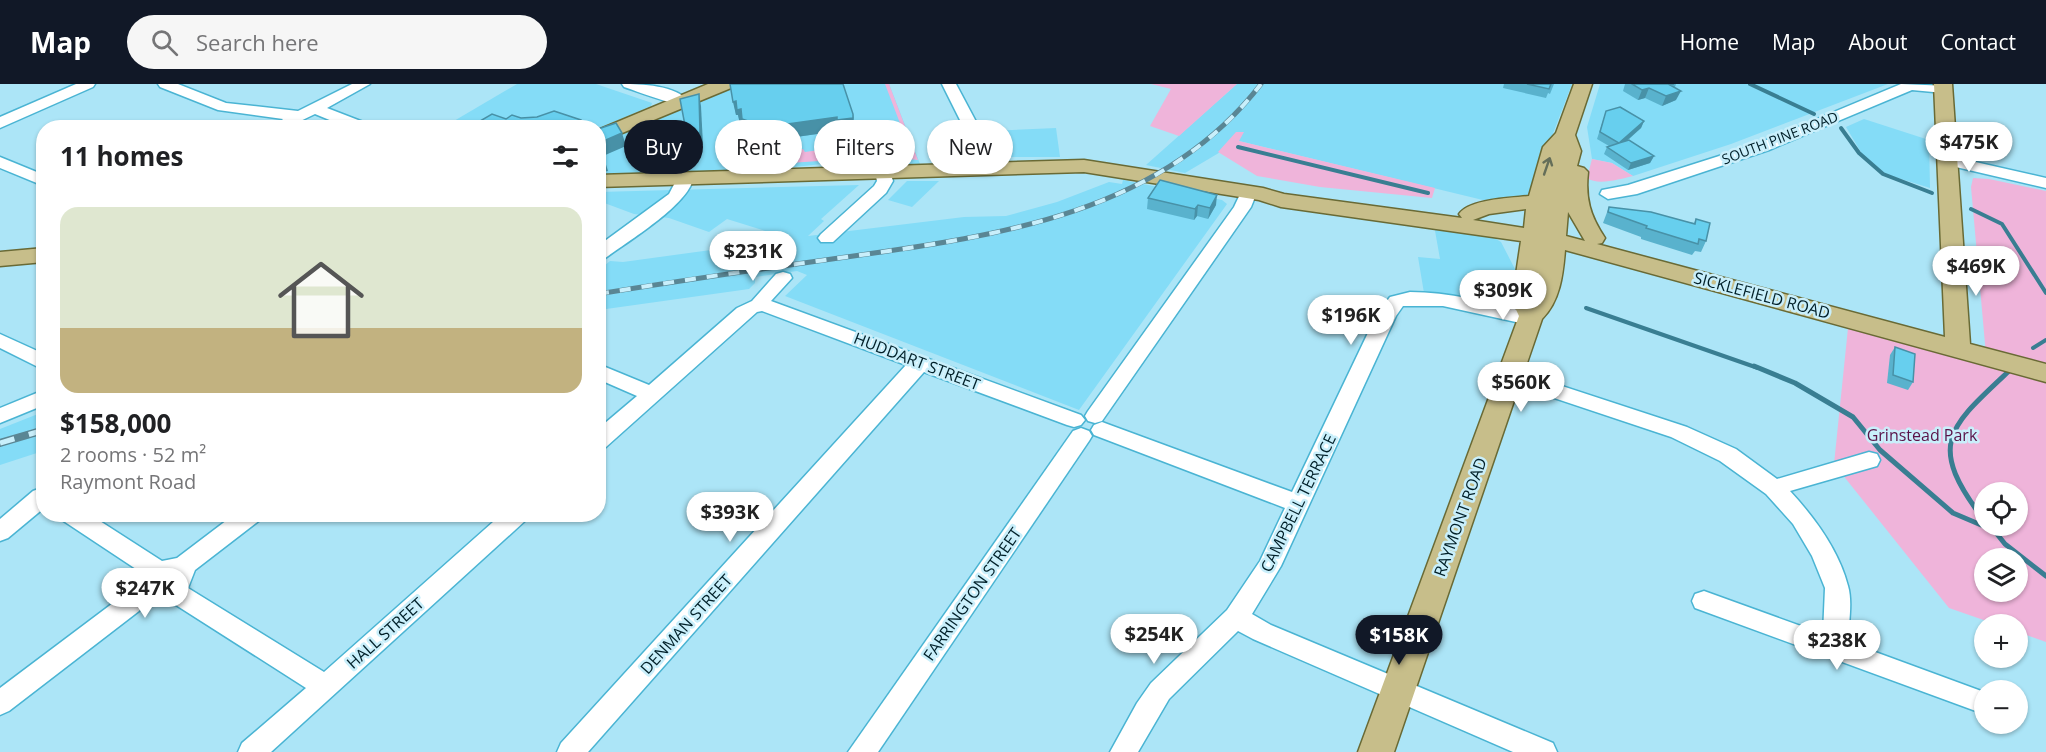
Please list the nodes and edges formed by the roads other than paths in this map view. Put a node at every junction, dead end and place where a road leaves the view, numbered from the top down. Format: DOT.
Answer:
graph roads {
  1 [pos="88,84"];
  2 [pos="165,84"];
  3 [pos="363,84"];
  4 [pos="629,84"];
  5 [pos="724,84"];
  6 [pos="949,84"];
  7 [pos="1583,84"];
  8 [pos="1944,87"];
  9 [pos="682,102"];
  10 [pos="308,112"];
  11 [pos="293,120"];
  12 [pos="336,120"];
  13 [pos="968,120"];
  14 [pos="0,123"];
  15 [pos="606,134"];
  16 [pos="1567,146"];
  17 [pos="1949,161"];
  18 [pos="0,162"];
  19 [pos="1013,168"];
  20 [pos="826,174"];
  21 [pos="883,174"];
  22 [pos="36,178"];
  23 [pos="685,179"];
  24 [pos="606,182"];
  25 [pos="2046,183"];
  26 [pos="1256,193"];
  27 [pos="1608,194"];
  28 [pos="1537,201"];
  29 [pos="1470,214"];
  30 [pos="1494,230"];
  31 [pos="1544,232"];
  32 [pos="827,238"];
  33 [pos="1594,238"];
  34 [pos="36,242"];
  35 [pos="1,249"];
  36 [pos="606,249"];
  37 [pos="36,254"];
  38 [pos="1528,265"];
  39 [pos="783,278"];
  40 [pos="759,305"];
  41 [pos="1528,312"];
  42 [pos="0,340"];
  43 [pos="1958,342"];
  44 [pos="36,359"];
  45 [pos="2046,360"];
  46 [pos="921,362"];
  47 [pos="2046,373"];
  48 [pos="606,374"];
  49 [pos="1510,376"];
  50 [pos="652,394"];
  51 [pos="36,400"];
  52 [pos="0,416"];
  53 [pos="1088,426"];
  54 [pos="606,435"];
  55 [pos="1869,460"];
  56 [pos="1774,488"];
  57 [pos="36,499"];
  58 [pos="36,501"];
  59 [pos="1299,504"];
  60 [pos="0,515"];
  61 [pos="82,522"];
  62 [pos="242,522"];
  63 [pos="509,522"];
  64 [pos="0,532"];
  65 [pos="166,580"];
  66 [pos="1704,601"];
  67 [pos="1236,617"];
  68 [pos="1835,647"];
  69 [pos="326,686"];
  70 [pos="1398,691"];
  71 [pos="1974,699"];
  72 [pos="0,703"];
  73 [pos="252,752"];
  74 [pos="571,752"];
  75 [pos="862,752"];
  76 [pos="1124,752"];
  77 [pos="1376,752"];
  78 [pos="1543,752"];
  1 -- 14 [label="street"];
  2 -- 10 [label="street"];
  3 -- 10 [label="street"];
  4 -- 9 [label="street"];
  5 -- 9 [label="main road"];
  6 -- 13 [label="street"];
  7 -- 16 [label="main road"];
  8 -- 17 [label="main road"];
  8 -- 27 [label="street, SOUTH PINE ROAD"];
  9 -- 15 [label="main road"];
  10 -- 11 [label="street"];
  10 -- 12 [label="street"];
  28 -- 16 [label="main road, one-way"];
  16 -- 31 [label="main road"];
  16 -- 33 [label="main road"];
  17 -- 25 [label="street"];
  17 -- 43 [label="main road"];
  18 -- 22 [label="street"];
  19 -- 26 [label="main road"];
  20 -- 23 [label="main road"];
  21 -- 32 [label="street"];
  23 -- 24 [label="main road"];
  23 -- 36 [label="street"];
  26 -- 29 [label="main road"];
  26 -- 30 [label="main road"];
  26 -- 53 [label="street, FARRINGTON STREET"];
  28 -- 29 [label="main road"];
  28 -- 31 [label="main road"];
  29 -- 31 [label="main road"];
  30 -- 31 [label="main road"];
  30 -- 38 [label="main road"];
  31 -- 33 [label="main road, SICKLEFIELD ROAD"];
  31 -- 38 [label="main road, RAYMONT ROAD"];
  31 -- 41 [label="main road, RAYMONT ROAD"];
  31 -- 43 [label="main road, SICKLEFIELD ROAD"];
  33 -- 43 [label="main road, SICKLEFIELD ROAD"];
  34 -- 35 [label="main road"];
  35 -- 37 [label="main road"];
  38 -- 41 [label="main road, RAYMONT ROAD"];
  39 -- 40 [label="street"];
  40 -- 46 [label="street, HUDDART STREET"];
  40 -- 50 [label="street"];
  41 -- 49 [label="main road, RAYMONT ROAD"];
  41 -- 59 [label="street, CAMPBELL TERRACE"];
  42 -- 44 [label="street"];
  43 -- 45 [label="main road"];
  43 -- 47 [label="main road"];
  46 -- 53 [label="street, HUDDART STREET"];
  46 -- 74 [label="street, DENMAN STREET"];
  48 -- 50 [label="street"];
  49 -- 56 [label="street"];
  49 -- 70 [label="main road, RAYMONT ROAD"];
  50 -- 54 [label="street"];
  51 -- 52 [label="street"];
  53 -- 59 [label="street, HUDDART STREET"];
  53 -- 75 [label="street, FARRINGTON STREET"];
  55 -- 56 [label="street"];
  56 -- 68 [label="street"];
  57 -- 60 [label="street"];
  58 -- 64 [label="street"];
  59 -- 67 [label="street, CAMPBELL TERRACE"];
  61 -- 65 [label="street"];
  62 -- 65 [label="street"];
  63 -- 69 [label="street, HALL STREET"];
  65 -- 69 [label="street"];
  65 -- 72 [label="street"];
  66 -- 68 [label="street"];
  67 -- 70 [label="street"];
  67 -- 76 [label="street, CAMPBELL TERRACE"];
  68 -- 71 [label="street"];
  69 -- 73 [label="street, HALL STREET"];
  70 -- 77 [label="main road, RAYMONT ROAD"];
  70 -- 78 [label="street"];
}
